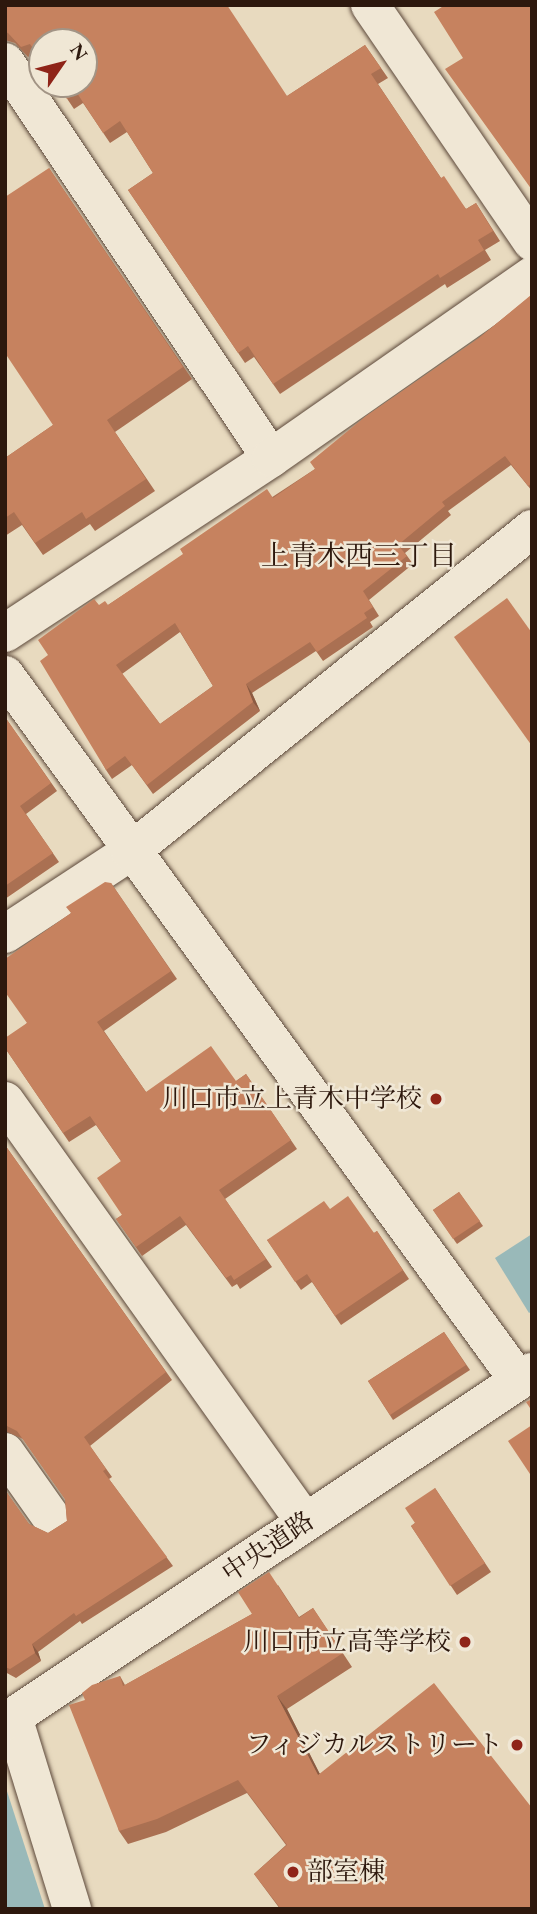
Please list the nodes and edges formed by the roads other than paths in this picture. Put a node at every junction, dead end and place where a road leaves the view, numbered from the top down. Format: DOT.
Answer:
graph roads {
  1 [pos="370,5"];
  2 [pos="5,62"];
  3 [pos="532,242"];
  4 [pos="532,276"];
  5 [pos="271,458"];
  6 [pos="532,529"];
  7 [pos="5,633"];
  8 [pos="5,675"];
  9 [pos="130,852"];
  10 [pos="5,934"];
  11 [pos="5,1101"];
  12 [pos="525,1376"];
  13 [pos="5,1452"];
  14 [pos="53,1520"];
  15 [pos="305,1522"];
  16 [pos="9,1720"];
  17 [pos="72,1909"];
  1 -- 3 [label="street"];
  2 -- 5 [label="street"];
  4 -- 5 [label="street"];
  5 -- 7 [label="street"];
  6 -- 9 [label="street"];
  8 -- 9 [label="street"];
  9 -- 10 [label="street"];
  9 -- 12 [label="street"];
  11 -- 15 [label="street"];
  12 -- 15 [label="street, 中央道路"];
  13 -- 14 [label="street"];
  15 -- 16 [label="street, 中央道路"];
  16 -- 17 [label="street"];
}
